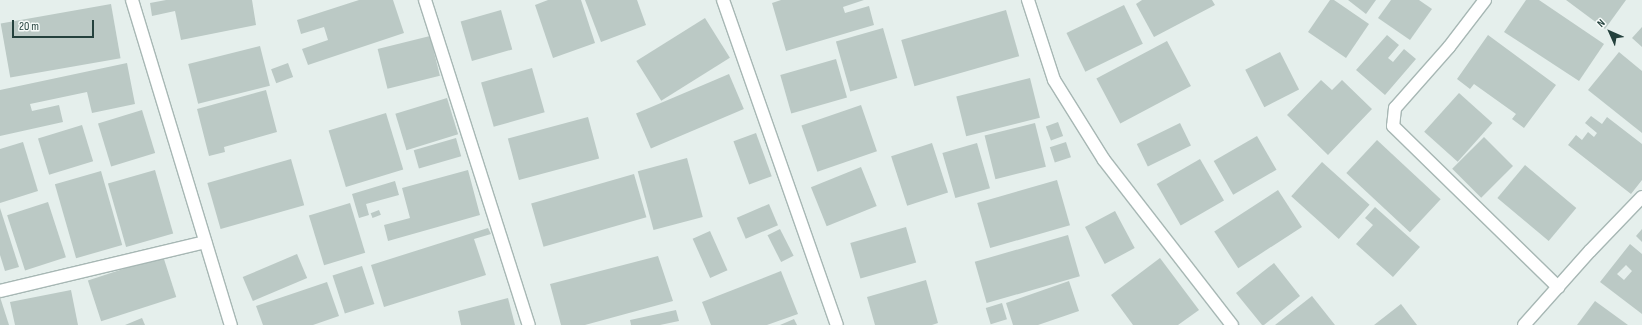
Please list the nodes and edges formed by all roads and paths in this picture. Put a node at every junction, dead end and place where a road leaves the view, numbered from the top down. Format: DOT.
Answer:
graph roads {
  1 [pos="132,0"];
  2 [pos="425,0"];
  3 [pos="1028,0"];
  4 [pos="1485,0"];
  5 [pos="725,1"];
  6 [pos="1642,197"];
  7 [pos="205,242"];
  8 [pos="1558,287"];
  9 [pos="0,291"];
  10 [pos="231,325"];
  11 [pos="529,325"];
  12 [pos="837,325"];
  13 [pos="1232,325"];
  14 [pos="1524,325"];
  1 -- 7 [label="street"];
  2 -- 11 [label="street"];
  3 -- 13 [label="street"];
  4 -- 8 [label="street"];
  5 -- 12 [label="street"];
  6 -- 8 [label="street"];
  7 -- 9 [label="street"];
  7 -- 10 [label="street"];
  8 -- 14 [label="street"];
}
